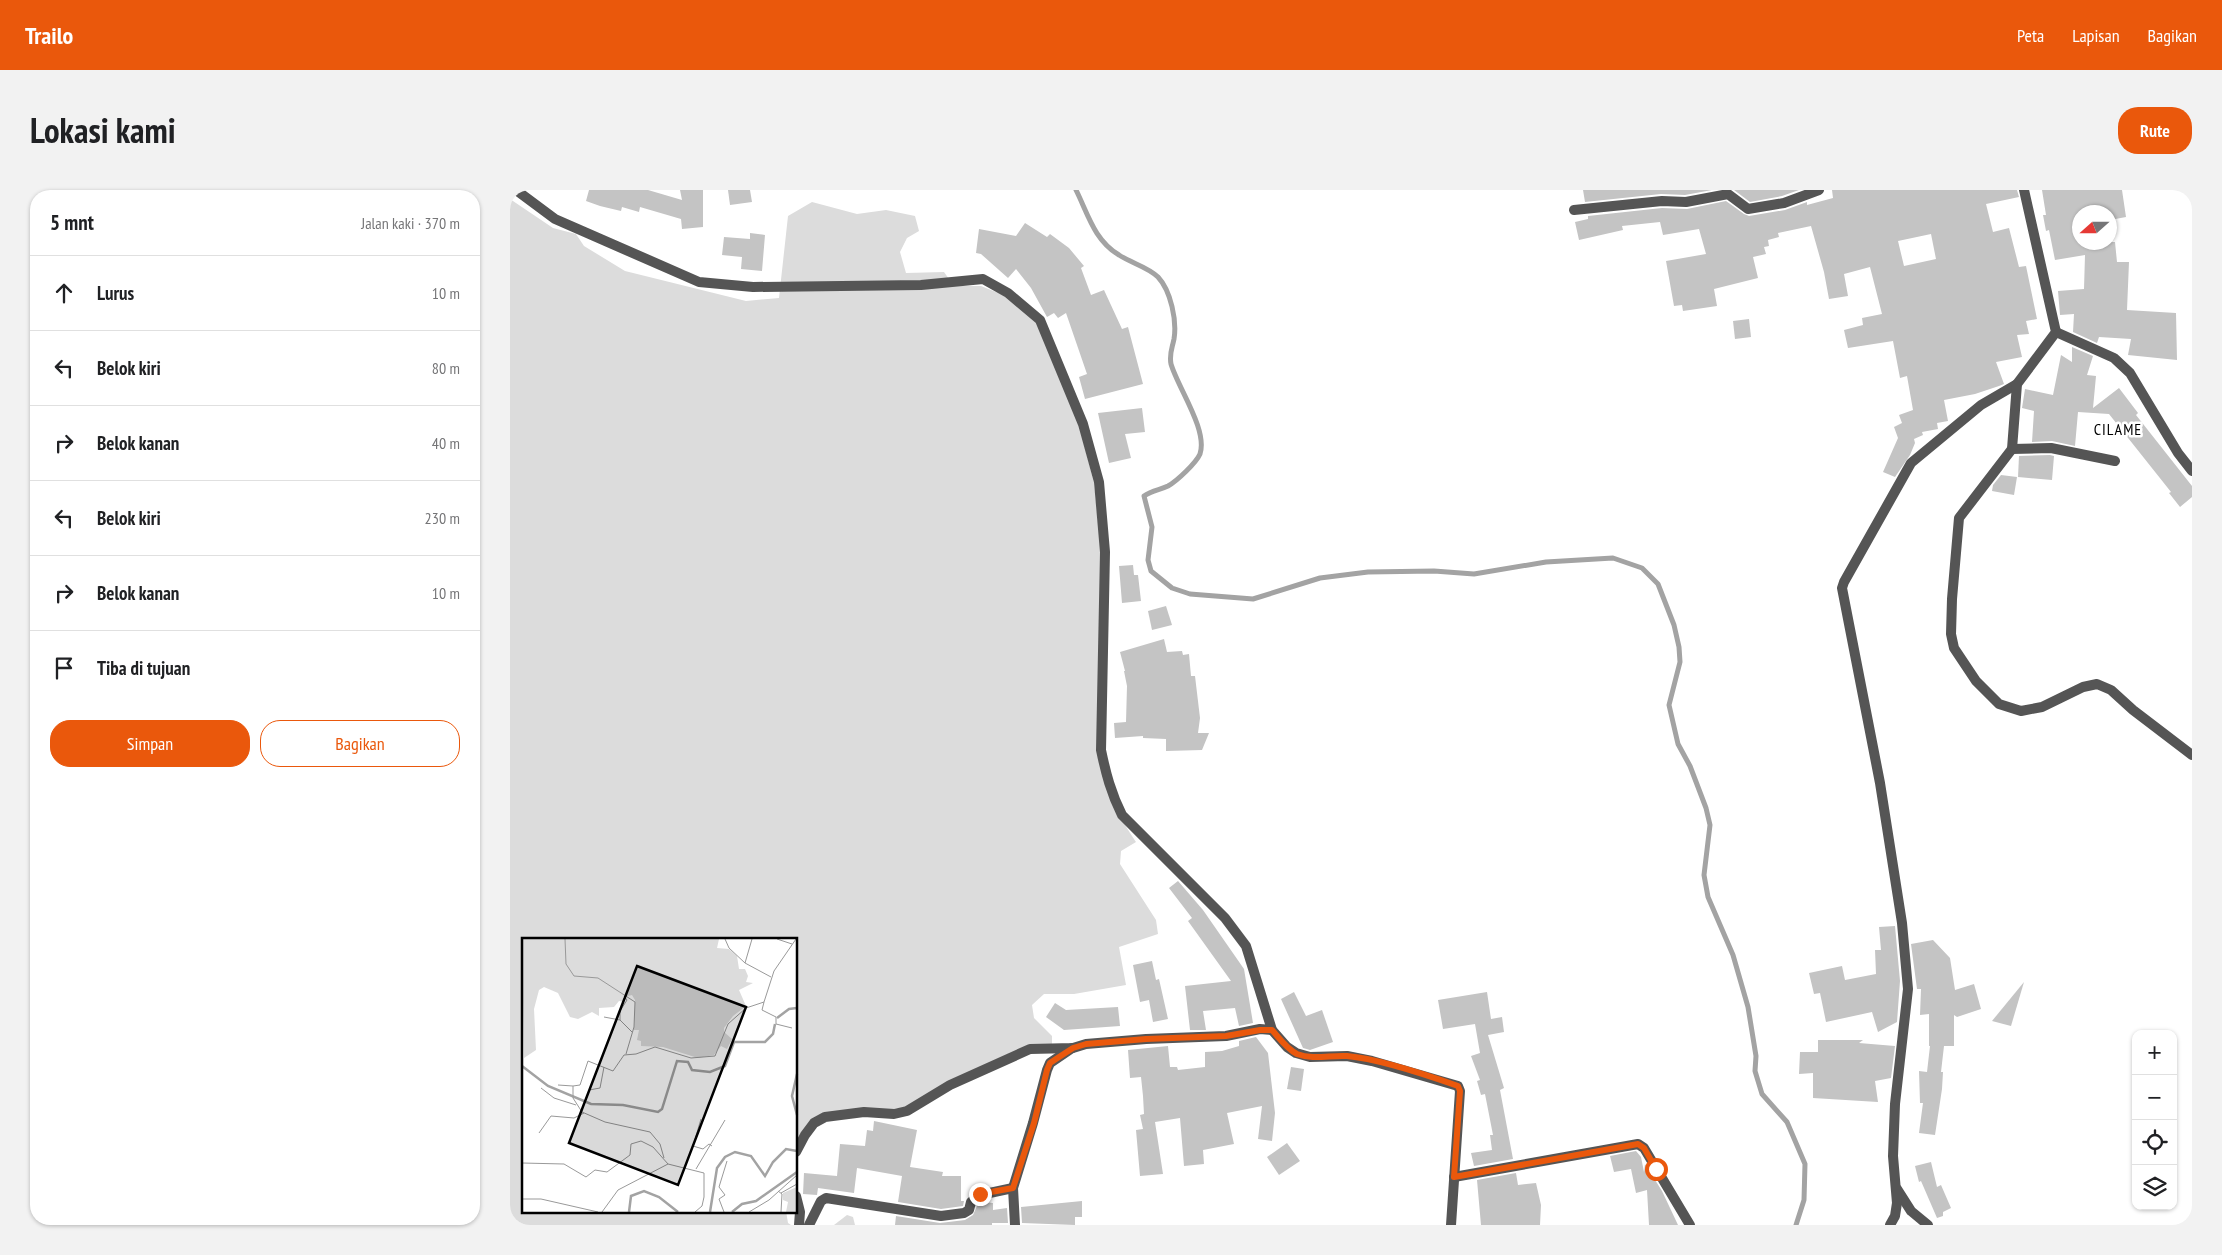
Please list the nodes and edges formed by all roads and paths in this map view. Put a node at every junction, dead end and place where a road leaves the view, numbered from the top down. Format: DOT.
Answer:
graph roads {
  1 [pos="516,190"];
  2 [pos="1819,190"];
  3 [pos="2024,190"];
  4 [pos="1574,210"];
  5 [pos="2056,332"];
  6 [pos="2017,384"];
  7 [pos="2012,449"];
  8 [pos="2115,461"];
  9 [pos="2192,471"];
  10 [pos="2192,755"];
  11 [pos="1272,1030"];
  12 [pos="1073,1048"];
  13 [pos="798,1148"];
  14 [pos="1454,1177"];
  15 [pos="1895,1186"];
  16 [pos="1013,1188"];
  17 [pos="798,1204"];
  18 [pos="799,1225"];
  19 [pos="809,1225"];
  20 [pos="1015,1225"];
  21 [pos="1451,1225"];
  22 [pos="1690,1225"];
  23 [pos="1890,1225"];
  24 [pos="1928,1225"];
  1 -- 11 [label="street"];
  2 -- 4 [label="street"];
  3 -- 5 [label="street"];
  5 -- 6 [label="street"];
  5 -- 9 [label="street"];
  6 -- 7 [label="street"];
  6 -- 15 [label="street"];
  7 -- 8 [label="street"];
  7 -- 10 [label="street"];
  11 -- 12 [label="street"];
  11 -- 14 [label="street"];
  12 -- 13 [label="street"];
  12 -- 16 [label="street"];
  14 -- 21 [label="street"];
  14 -- 22 [label="street"];
  15 -- 23 [label="street"];
  15 -- 24 [label="street"];
  16 -- 19 [label="street"];
  16 -- 20 [label="street"];
  17 -- 18 [label="street"];
}
